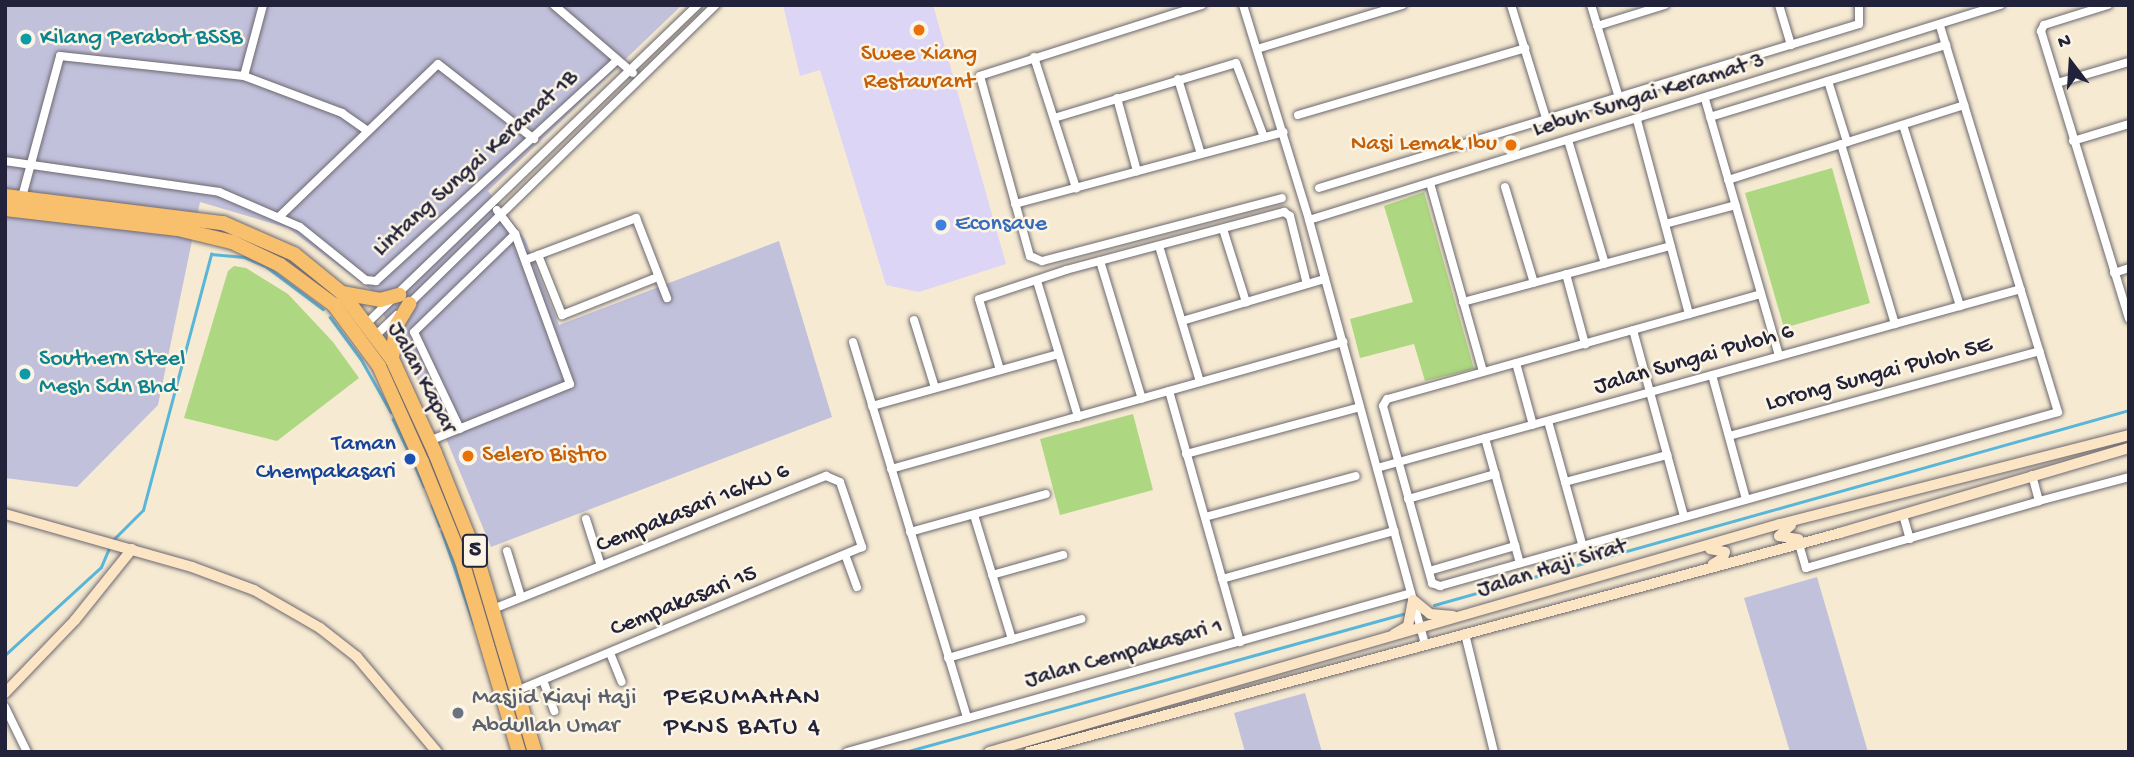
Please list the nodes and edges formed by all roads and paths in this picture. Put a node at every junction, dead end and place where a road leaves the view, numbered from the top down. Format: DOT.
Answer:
graph roads {
  1 [pos="262,5"];
  2 [pos="554,5"];
  3 [pos="698,5"];
  4 [pos="716,5"];
  5 [pos="1202,5"];
  6 [pos="1243,5"];
  7 [pos="1402,5"];
  8 [pos="1511,5"];
  9 [pos="1591,5"];
  10 [pos="1665,5"];
  11 [pos="1779,5"];
  12 [pos="1858,5"];
  13 [pos="2000,5"];
  14 [pos="2108,5"];
  15 [pos="1597,26"];
  16 [pos="1940,27"];
  17 [pos="1791,45"];
  18 [pos="1946,45"];
  19 [pos="1525,48"];
  20 [pos="1257,49"];
  21 [pos="1034,57"];
  22 [pos="617,60"];
  23 [pos="2129,62"];
  24 [pos="630,71"];
  25 [pos="244,76"];
  26 [pos="638,77"];
  27 [pos="1178,79"];
  28 [pos="1828,81"];
  29 [pos="2057,83"];
  30 [pos="1619,98"];
  31 [pos="1117,99"];
  32 [pos="1705,99"];
  33 [pos="1964,105"];
  34 [pos="1298,115"];
  35 [pos="1710,117"];
  36 [pos="1054,118"];
  37 [pos="1637,120"];
  38 [pos="1547,121"];
  39 [pos="2129,124"];
  40 [pos="1903,125"];
  41 [pos="366,131"];
  42 [pos="1283,132"];
  43 [pos="1264,137"];
  44 [pos="534,139"];
  45 [pos="1568,141"];
  46 [pos="2073,141"];
  47 [pos="1844,143"];
  48 [pos="1201,154"];
  49 [pos="5,161"];
  50 [pos="30,164"];
  51 [pos="1137,171"];
  52 [pos="1728,180"];
  53 [pos="1430,183"];
  54 [pos="1505,187"];
  55 [pos="1076,188"];
  56 [pos="1319,188"];
  57 [pos="5,196"];
  58 [pos="22,197"];
  59 [pos="1282,198"];
  60 [pos="1015,204"];
  61 [pos="492,205"];
  62 [pos="1736,205"];
  63 [pos="5,209"];
  64 [pos="500,213"];
  65 [pos="280,216"];
  66 [pos="1309,220"];
  67 [pos="1665,224"];
  68 [pos="1223,229"];
  69 [pos="515,234"];
  70 [pos="1160,246"];
  71 [pos="1671,246"];
  72 [pos="538,255"];
  73 [pos="525,260"];
  74 [pos="1100,261"];
  75 [pos="1605,264"];
  76 [pos="2129,268"];
  77 [pos="2114,273"];
  78 [pos="1566,274"];
  79 [pos="659,277"];
  80 [pos="1325,279"];
  81 [pos="1037,281"];
  82 [pos="1534,283"];
  83 [pos="1307,284"];
  84 [pos="2021,289"];
  85 [pos="342,293"];
  86 [pos="1761,294"];
  87 [pos="667,298"];
  88 [pos="404,300"];
  89 [pos="1246,302"];
  90 [pos="1463,302"];
  91 [pos="1960,306"];
  92 [pos="1689,314"];
  93 [pos="2129,319"];
  94 [pos="914,320"];
  95 [pos="1182,321"];
  96 [pos="1895,324"];
  97 [pos="1633,330"];
  98 [pos="366,334"];
  99 [pos="853,342"];
  100 [pos="1343,342"];
  101 [pos="1585,344"];
  102 [pos="2039,351"];
  103 [pos="1058,354"];
  104 [pos="1779,356"];
  105 [pos="392,359"];
  106 [pos="1516,363"];
  107 [pos="1000,370"];
  108 [pos="1483,372"];
  109 [pos="1712,375"];
  110 [pos="1200,382"];
  111 [pos="935,388"];
  112 [pos="1169,391"];
  113 [pos="1651,392"];
  114 [pos="1142,399"];
  115 [pos="872,406"];
  116 [pos="1360,407"];
  117 [pos="1077,417"];
  118 [pos="1548,421"];
  119 [pos="1533,425"];
  120 [pos="460,429"];
  121 [pos="2129,435"];
  122 [pos="1729,436"];
  123 [pos="1485,438"];
  124 [pos="429,441"];
  125 [pos="2129,449"];
  126 [pos="1186,454"];
  127 [pos="1667,455"];
  128 [pos="1398,463"];
  129 [pos="1377,468"];
  130 [pos="891,469"];
  131 [pos="1495,474"];
  132 [pos="2032,475"];
  133 [pos="1356,476"];
  134 [pos="2129,477"];
  135 [pos="1565,482"];
  136 [pos="1046,494"];
  137 [pos="1408,499"];
  138 [pos="1746,499"];
  139 [pos="2039,501"];
  140 [pos="5,514"];
  141 [pos="1815,514"];
  142 [pos="974,515"];
  143 [pos="1902,515"];
  144 [pos="1684,516"];
  145 [pos="1205,517"];
  146 [pos="586,519"];
  147 [pos="1394,531"];
  148 [pos="910,532"];
  149 [pos="1840,533"];
  150 [pos="1910,539"];
  151 [pos="1582,544"];
  152 [pos="1799,544"];
  153 [pos="1515,546"];
  154 [pos="862,547"];
  155 [pos="132,549"];
  156 [pos="507,551"];
  157 [pos="1063,555"];
  158 [pos="1672,555"];
  159 [pos="845,557"];
  160 [pos="1520,563"];
  161 [pos="601,566"];
  162 [pos="1429,571"];
  163 [pos="992,575"];
  164 [pos="1682,576"];
  165 [pos="1222,579"];
  166 [pos="857,587"];
  167 [pos="1412,596"];
  168 [pos="521,597"];
  169 [pos="1508,604"];
  170 [pos="493,609"];
  171 [pos="1081,620"];
  172 [pos="1421,631"];
  173 [pos="1465,634"];
  174 [pos="1012,639"];
  175 [pos="1240,642"];
  176 [pos="1424,645"];
  177 [pos="610,653"];
  178 [pos="1326,657"];
  179 [pos="948,658"];
  180 [pos="542,680"];
  181 [pos="622,682"];
  182 [pos="517,690"];
  183 [pos="5,693"];
  184 [pos="5,707"];
  185 [pos="554,711"];
  186 [pos="967,718"];
  187 [pos="27,752"];
  188 [pos="437,752"];
  189 [pos="519,752"];
  190 [pos="535,752"];
  191 [pos="847,752"];
  192 [pos="989,752"];
  193 [pos="1029,752"];
  194 [pos="1494,752"];
  1 -- 25 [label="street"];
  2 -- 22 [label="street"];
  3 -- 24 [label="street"];
  4 -- 26 [label="street"];
  5 -- 21 [label="street"];
  6 -- 20 [label="street"];
  7 -- 20 [label="street"];
  8 -- 19 [label="street"];
  9 -- 15 [label="street"];
  10 -- 15 [label="street"];
  11 -- 17 [label="street"];
  12 -- 17 [label="street"];
  13 -- 16 [label="street, Lebuh Sungai Keramat 3"];
  14 -- 29 [label="street"];
  15 -- 30 [label="street"];
  16 -- 18 [label="street"];
  16 -- 32 [label="street, Lebuh Sungai Keramat 3"];
  17 -- 30 [label="street"];
  18 -- 28 [label="street"];
  18 -- 33 [label="street"];
  19 -- 34 [label="street"];
  19 -- 38 [label="street"];
  20 -- 42 [label="street"];
  21 -- 36 [label="street"];
  21 -- 60 [label="street"];
  22 -- 24 [label="street"];
  22 -- 44 [label="street, Lintang Sungai Keramat 1B"];
  23 -- 29 [label="street"];
  24 -- 26 [label="street"];
  24 -- 61 [label="street"];
  25 -- 41 [label="street"];
  25 -- 50 [label="street"];
  26 -- 64 [label="street"];
  27 -- 31 [label="street"];
  27 -- 43 [label="street"];
  27 -- 48 [label="street"];
  28 -- 35 [label="street"];
  28 -- 47 [label="street"];
  29 -- 46 [label="street"];
  30 -- 38 [label="street"];
  31 -- 36 [label="street"];
  31 -- 51 [label="street"];
  32 -- 35 [label="street"];
  32 -- 37 [label="street, Lebuh Sungai Keramat 3"];
  33 -- 40 [label="street"];
  33 -- 84 [label="street"];
  35 -- 52 [label="street"];
  36 -- 55 [label="street"];
  37 -- 45 [label="street, Lebuh Sungai Keramat 3"];
  37 -- 67 [label="street"];
  38 -- 56 [label="street"];
  39 -- 46 [label="street"];
  40 -- 47 [label="street"];
  40 -- 91 [label="street"];
  41 -- 44 [label="street"];
  41 -- 65 [label="street"];
  42 -- 43 [label="street"];
  42 -- 66 [label="street"];
  43 -- 48 [label="street"];
  44 -- 65 [label="street, Lintang Sungai Keramat 1B"];
  45 -- 53 [label="street, Lebuh Sungai Keramat 3"];
  45 -- 75 [label="street"];
  46 -- 77 [label="street"];
  47 -- 52 [label="street"];
  47 -- 96 [label="street"];
  48 -- 51 [label="street"];
  49 -- 50 [label="street, Lintang Sungai Keramat 1B"];
  50 -- 58 [label="street"];
  50 -- 65 [label="street, Lintang Sungai Keramat 1B"];
  51 -- 55 [label="street"];
  52 -- 62 [label="street"];
  53 -- 66 [label="street, Lebuh Sungai Keramat 3"];
  53 -- 90 [label="street"];
  54 -- 82 [label="street"];
  55 -- 60 [label="street"];
  57 -- 58 [label="highway, Jalan Kapar / 5"];
  58 -- 85 [label="highway, Jalan Kapar / 5"];
  59 -- 60 [label="street"];
  61 -- 64 [label="street"];
  61 -- 88 [label="street"];
  62 -- 67 [label="street"];
  62 -- 86 [label="street"];
  63 -- 98 [label="highway, Jalan Kapar / 5"];
  64 -- 69 [label="street"];
  64 -- 88 [label="street"];
  66 -- 80 [label="street"];
  67 -- 71 [label="street"];
  68 -- 70 [label="street"];
  68 -- 83 [label="street"];
  68 -- 89 [label="street"];
  69 -- 73 [label="street"];
  69 -- 120 [label="street"];
  70 -- 74 [label="street"];
  70 -- 95 [label="street"];
  71 -- 75 [label="street"];
  71 -- 92 [label="street"];
  72 -- 73 [label="street"];
  72 -- 79 [label="street"];
  72 -- 79 [label="street"];
  73 -- 120 [label="street"];
  74 -- 81 [label="street"];
  74 -- 114 [label="street"];
  75 -- 78 [label="street"];
  76 -- 77 [label="street"];
  77 -- 93 [label="street"];
  78 -- 82 [label="street"];
  78 -- 101 [label="street"];
  79 -- 87 [label="street"];
  80 -- 83 [label="street"];
  80 -- 100 [label="street"];
  81 -- 103 [label="street"];
  81 -- 107 [label="street"];
  82 -- 90 [label="street"];
  83 -- 89 [label="street"];
  84 -- 91 [label="street, Jalan Sungai Puloh 6"];
  84 -- 102 [label="street"];
  85 -- 88 [label="highway"];
  85 -- 98 [label="highway, Jalan Kapar / 5"];
  86 -- 92 [label="street"];
  86 -- 104 [label="street"];
  88 -- 98 [label="street"];
  88 -- 98 [label="street"];
  88 -- 105 [label="highway"];
  89 -- 95 [label="street"];
  90 -- 108 [label="street"];
  91 -- 96 [label="street, Jalan Sungai Puloh 6"];
  92 -- 97 [label="street"];
  94 -- 111 [label="street"];
  95 -- 110 [label="street"];
  96 -- 104 [label="street, Jalan Sungai Puloh 6"];
  97 -- 101 [label="street"];
  97 -- 113 [label="street"];
  98 -- 105 [label="highway, Jalan Kapar / 5"];
  98 -- 189 [label="highway, Jalan Kapar / 5"];
  99 -- 115 [label="street"];
  100 -- 110 [label="street"];
  100 -- 116 [label="street"];
  101 -- 106 [label="street"];
  102 -- 122 [label="street, Lorong Sungai Puloh 5E"];
  102 -- 138 [label="street"];
  103 -- 107 [label="street"];
  103 -- 117 [label="street"];
  104 -- 109 [label="street, Jalan Sungai Puloh 6"];
  105 -- 124 [label="highway, Jalan Kapar / 5"];
  106 -- 108 [label="street"];
  106 -- 119 [label="street"];
  107 -- 111 [label="street"];
  108 -- 128 [label="street"];
  109 -- 113 [label="street, Jalan Sungai Puloh 6"];
  109 -- 122 [label="street"];
  110 -- 112 [label="street"];
  111 -- 115 [label="street"];
  112 -- 114 [label="street"];
  112 -- 126 [label="street"];
  113 -- 118 [label="street, Jalan Sungai Puloh 6"];
  113 -- 127 [label="street"];
  114 -- 117 [label="street"];
  115 -- 130 [label="street"];
  116 -- 126 [label="street"];
  116 -- 129 [label="street"];
  117 -- 130 [label="street"];
  118 -- 119 [label="street, Jalan Sungai Puloh 6"];
  118 -- 135 [label="street"];
  119 -- 123 [label="street, Jalan Sungai Puloh 6"];
  120 -- 124 [label="street"];
  121 -- 141 [label="main road, Jalan Haji Sirat"];
  122 -- 138 [label="street"];
  123 -- 128 [label="street, Jalan Sungai Puloh 6"];
  123 -- 131 [label="street"];
  124 -- 170 [label="highway, Jalan Kapar / 5"];
  125 -- 132 [label="main road, Jalan Haji Sirat"];
  126 -- 145 [label="street"];
  127 -- 135 [label="street"];
  127 -- 144 [label="street"];
  128 -- 129 [label="street, Jalan Sungai Puloh 6"];
  128 -- 137 [label="street"];
  129 -- 147 [label="street"];
  130 -- 148 [label="street"];
  131 -- 137 [label="street"];
  131 -- 153 [label="street"];
  132 -- 139 [label="street"];
  132 -- 143 [label="main road, Jalan Haji Sirat"];
  133 -- 145 [label="street"];
  134 -- 139 [label="street"];
  135 -- 151 [label="street"];
  136 -- 142 [label="street"];
  137 -- 162 [label="street"];
  138 -- 144 [label="street"];
  139 -- 150 [label="street"];
  140 -- 155 [label="main road"];
  141 -- 149 [label="main road"];
  141 -- 158 [label="main road, Jalan Haji Sirat"];
  142 -- 148 [label="street"];
  142 -- 163 [label="street"];
  143 -- 149 [label="main road, Jalan Haji Sirat"];
  143 -- 150 [label="street"];
  144 -- 151 [label="street"];
  145 -- 165 [label="street"];
  146 -- 161 [label="street"];
  147 -- 165 [label="street"];
  147 -- 167 [label="street"];
  148 -- 179 [label="street"];
  149 -- 152 [label="main road, Jalan Haji Sirat"];
  150 -- 152 [label="street"];
  151 -- 160 [label="street"];
  152 -- 164 [label="main road, Jalan Haji Sirat"];
  153 -- 160 [label="street"];
  153 -- 162 [label="street"];
  154 -- 159 [label="street, Cempakasari 15"];
  154 -- 161 [label="street, Cempakasari 16/KU 6"];
  155 -- 183 [label="main road"];
  155 -- 188 [label="main road"];
  156 -- 168 [label="street"];
  157 -- 163 [label="street"];
  158 -- 164 [label="main road"];
  158 -- 169 [label="main road, Jalan Haji Sirat"];
  159 -- 166 [label="street"];
  159 -- 177 [label="street, Cempakasari 15"];
  160 -- 162 [label="street"];
  161 -- 168 [label="street, Cempakasari 16/KU 6"];
  163 -- 174 [label="street"];
  164 -- 173 [label="main road, Jalan Haji Sirat"];
  165 -- 175 [label="street"];
  167 -- 169 [label="main road"];
  167 -- 172 [label="street"];
  167 -- 175 [label="street, Jalan Cempakasari 1"];
  167 -- 178 [label="main road"];
  168 -- 170 [label="street, Cempakasari 16/KU 6"];
  169 -- 172 [label="main road, Jalan Haji Sirat"];
  170 -- 182 [label="highway, Jalan Kapar / 5"];
  171 -- 174 [label="street"];
  172 -- 176 [label="street"];
  172 -- 178 [label="main road, Jalan Haji Sirat"];
  173 -- 176 [label="main road, Jalan Haji Sirat"];
  173 -- 194 [label="street"];
  174 -- 179 [label="street"];
  175 -- 186 [label="street, Jalan Cempakasari 1"];
  176 -- 193 [label="main road, Jalan Haji Sirat"];
  177 -- 180 [label="street, Cempakasari 15"];
  177 -- 181 [label="street"];
  178 -- 192 [label="main road, Jalan Haji Sirat"];
  179 -- 186 [label="street"];
  180 -- 182 [label="street, Cempakasari 15"];
  180 -- 185 [label="street"];
  182 -- 190 [label="highway, Jalan Kapar / 5"];
  184 -- 187 [label="street"];
  186 -- 191 [label="street, Jalan Cempakasari 1"];
}
